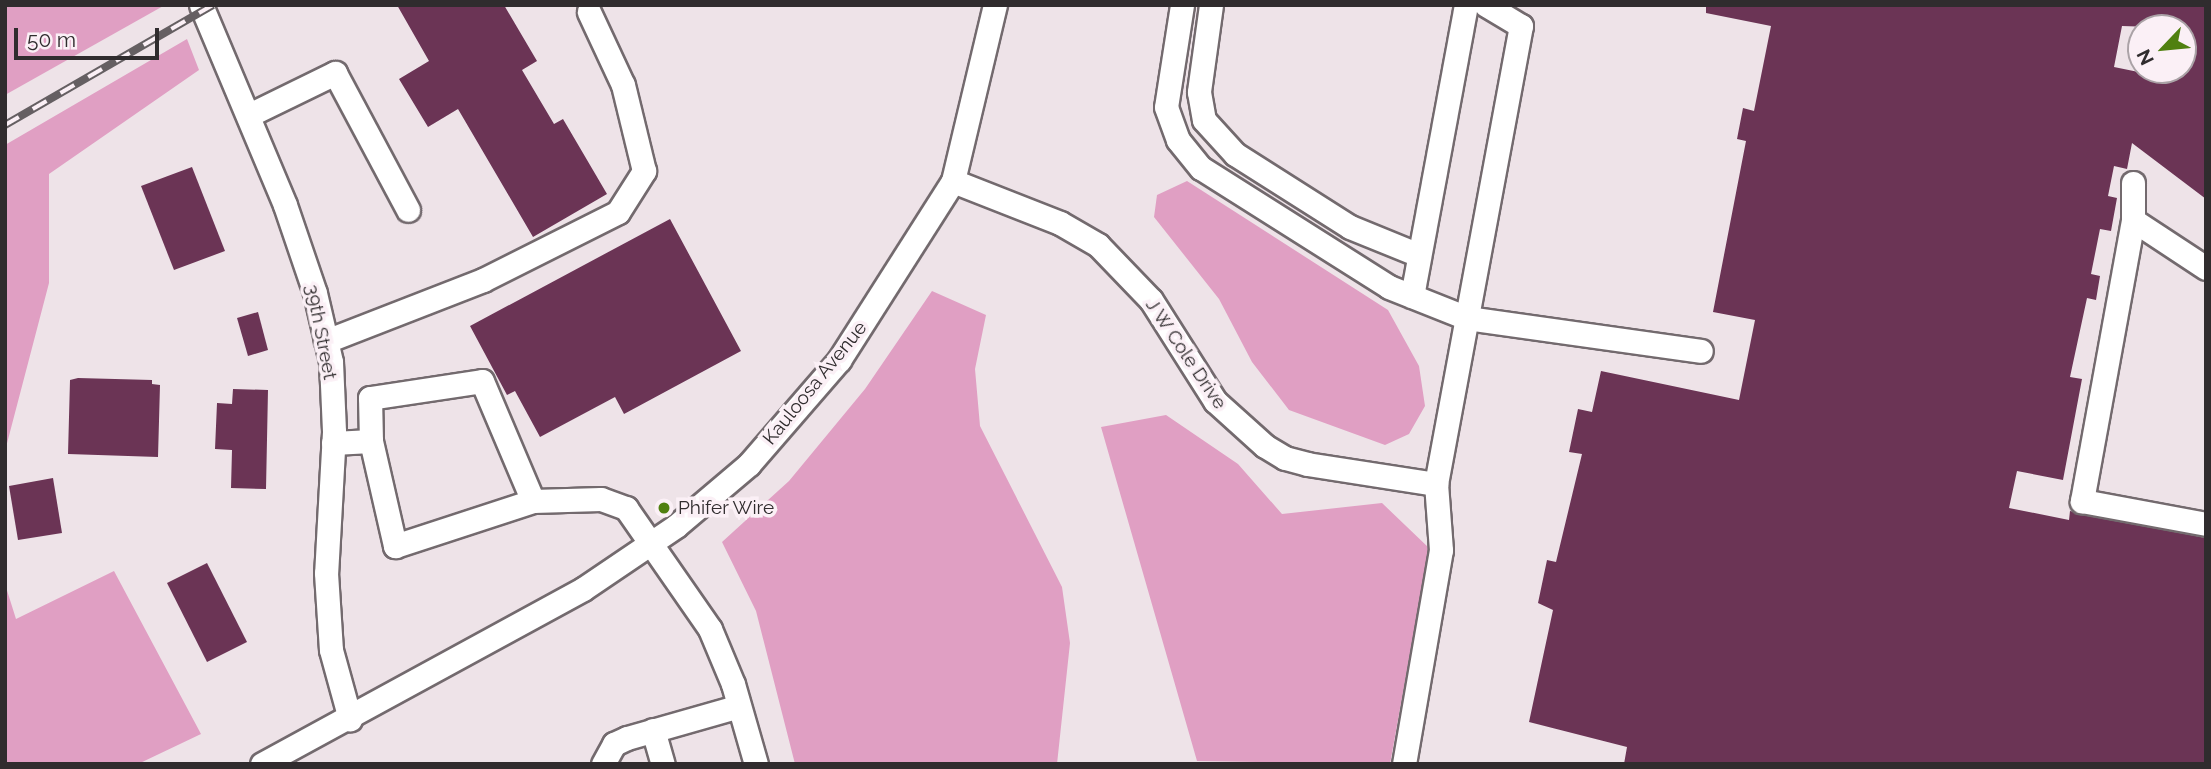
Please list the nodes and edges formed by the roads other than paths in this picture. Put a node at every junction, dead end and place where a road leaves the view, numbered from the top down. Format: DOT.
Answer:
graph roads {
  1 [pos="201,5"];
  2 [pos="995,5"];
  3 [pos="1182,5"];
  4 [pos="1211,5"];
  5 [pos="1466,5"];
  6 [pos="1486,5"];
  7 [pos="589,12"];
  8 [pos="249,115"];
  9 [pos="953,181"];
  10 [pos="2133,183"];
  11 [pos="408,210"];
  12 [pos="2133,220"];
  13 [pos="1419,255"];
  14 [pos="2206,268"];
  15 [pos="1412,296"];
  16 [pos="1467,318"];
  17 [pos="326,341"];
  18 [pos="1701,351"];
  19 [pos="371,440"];
  20 [pos="333,443"];
  21 [pos="1436,484"];
  22 [pos="533,501"];
  23 [pos="2206,524"];
  24 [pos="652,544"];
  25 [pos="740,706"];
  26 [pos="350,719"];
  27 [pos="653,730"];
  28 [pos="262,764"];
  29 [pos="603,764"];
  30 [pos="663,764"];
  31 [pos="756,764"];
  32 [pos="1404,764"];
  1 -- 8 [label="street, 39th Street"];
  2 -- 9 [label="street, Kauloosa Avenue"];
  3 -- 15 [label="street"];
  4 -- 13 [label="street"];
  5 -- 13 [label="street"];
  6 -- 16 [label="street"];
  7 -- 17 [label="street"];
  8 -- 11 [label="street"];
  8 -- 17 [label="street, 39th Street"];
  9 -- 21 [label="street, J W Cole Drive"];
  9 -- 24 [label="street, Kauloosa Avenue"];
  10 -- 12 [label="street"];
  12 -- 14 [label="street"];
  12 -- 23 [label="street"];
  13 -- 15 [label="street"];
  15 -- 16 [label="street"];
  16 -- 18 [label="street"];
  16 -- 21 [label="street"];
  17 -- 20 [label="street, 39th Street"];
  19 -- 20 [label="street"];
  19 -- 22 [label="street"];
  19 -- 22 [label="street"];
  20 -- 26 [label="street, 39th Street"];
  21 -- 32 [label="street"];
  22 -- 24 [label="street"];
  24 -- 25 [label="street"];
  24 -- 26 [label="street, Kauloosa Avenue"];
  25 -- 27 [label="street"];
  25 -- 31 [label="street"];
  26 -- 28 [label="street, Kauloosa Avenue"];
  27 -- 29 [label="street"];
  27 -- 30 [label="street"];
}
